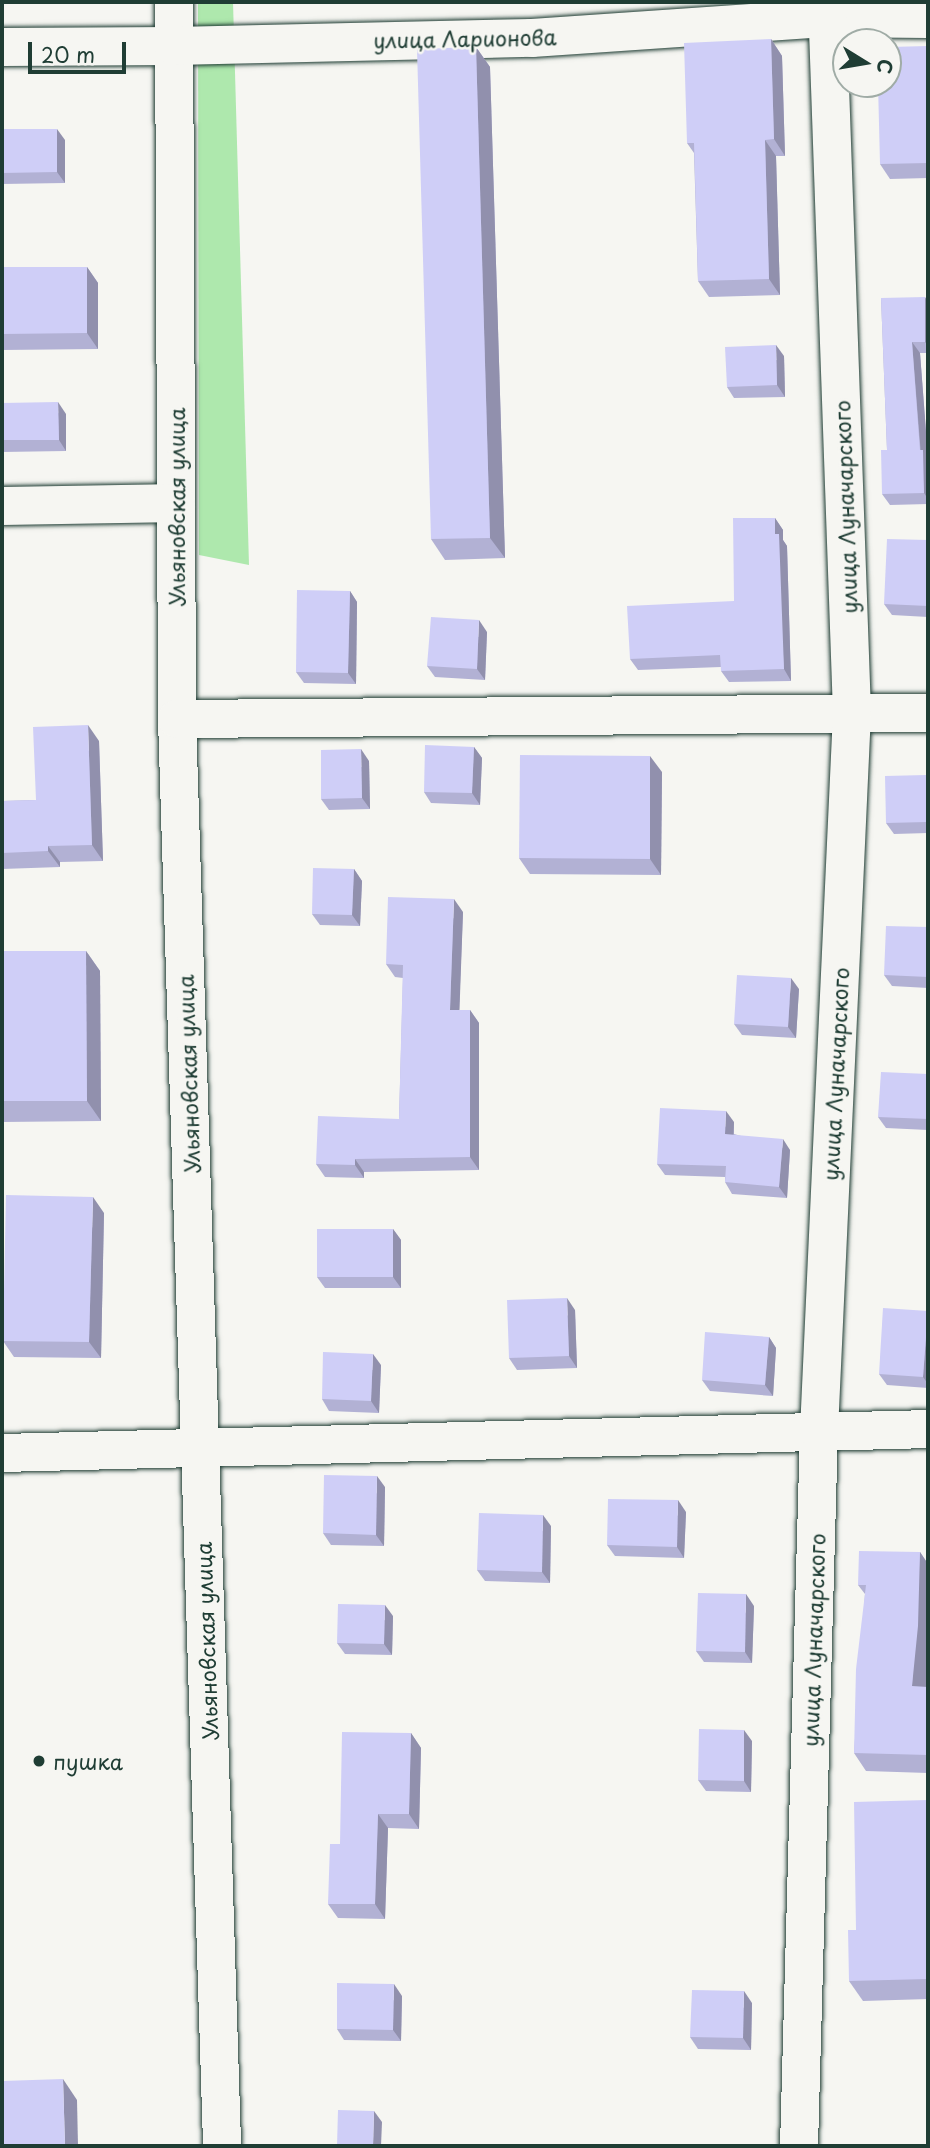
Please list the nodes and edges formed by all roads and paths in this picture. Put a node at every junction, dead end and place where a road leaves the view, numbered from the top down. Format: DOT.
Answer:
graph roads {
  1 [pos="174,2"];
  2 [pos="828,10"];
  3 [pos="928,19"];
  4 [pos="174,46"];
  5 [pos="2,47"];
  6 [pos="176,503"];
  7 [pos="2,506"];
  8 [pos="852,713"];
  9 [pos="928,713"];
  10 [pos="177,719"];
  11 [pos="928,1429"];
  12 [pos="819,1431"];
  13 [pos="201,1446"];
  14 [pos="2,1453"];
  15 [pos="222,2146"];
  16 [pos="799,2146"];
  1 -- 4 [label="street, Ульяновская улица"];
  2 -- 3 [label="street, улица Ларионова"];
  2 -- 4 [label="street, улица Ларионова"];
  2 -- 8 [label="street, улица Луначарского"];
  4 -- 5 [label="street, улица Ларионова"];
  4 -- 6 [label="street, Ульяновская улица"];
  6 -- 7 [label="street"];
  6 -- 10 [label="street, Ульяновская улица"];
  8 -- 9 [label="street"];
  8 -- 10 [label="street"];
  8 -- 12 [label="street, улица Луначарского"];
  10 -- 13 [label="street, Ульяновская улица"];
  11 -- 12 [label="street"];
  12 -- 13 [label="street"];
  12 -- 16 [label="street, улица Луначарского"];
  13 -- 14 [label="street"];
  13 -- 15 [label="street, Ульяновская улица"];
}
